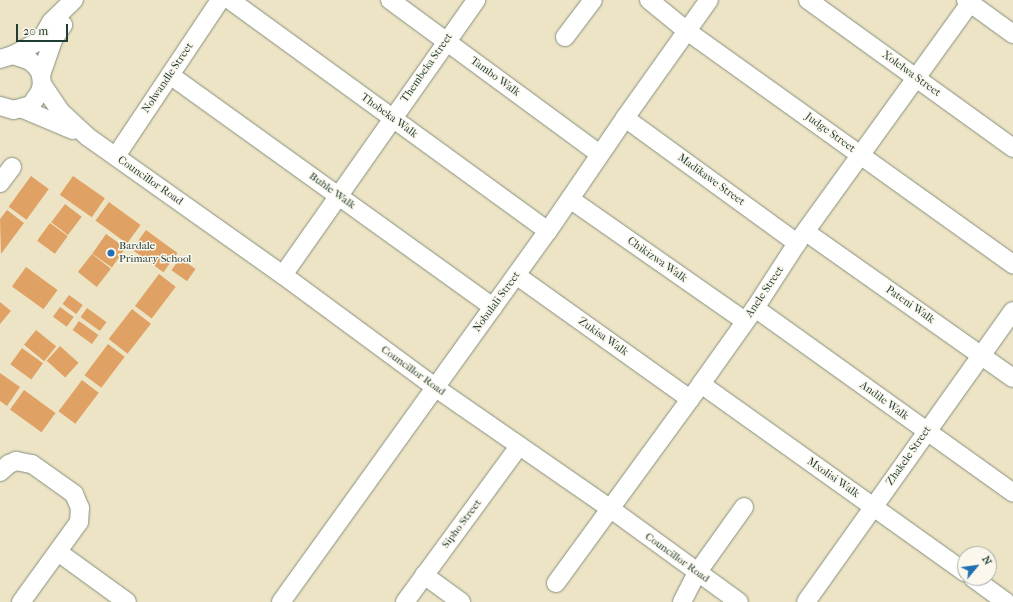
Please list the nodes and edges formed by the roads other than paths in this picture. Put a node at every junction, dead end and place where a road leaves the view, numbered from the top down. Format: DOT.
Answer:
graph roads {
  1 [pos="220,0"];
  2 [pos="230,0"];
  3 [pos="390,0"];
  4 [pos="476,0"];
  5 [pos="593,0"];
  6 [pos="649,0"];
  7 [pos="710,0"];
  8 [pos="808,0"];
  9 [pos="73,1"];
  10 [pos="969,1"];
  11 [pos="687,31"];
  12 [pos="1013,34"];
  13 [pos="565,37"];
  14 [pos="446,41"];
  15 [pos="5,56"];
  16 [pos="170,75"];
  17 [pos="916,78"];
  18 [pos="41,80"];
  19 [pos="9,111"];
  20 [pos="392,118"];
  21 [pos="625,118"];
  22 [pos="88,137"];
  23 [pos="1013,148"];
  24 [pos="600,154"];
  25 [pos="860,155"];
  26 [pos="116,156"];
  27 [pos="12,167"];
  28 [pos="0,183"];
  29 [pos="338,195"];
  30 [pos="570,199"];
  31 [pos="548,232"];
  32 [pos="802,238"];
  33 [pos="1013,264"];
  34 [pos="283,275"];
  35 [pos="516,275"];
  36 [pos="493,307"];
  37 [pos="1013,311"];
  38 [pos="750,315"];
  39 [pos="981,355"];
  40 [pos="1013,378"];
  41 [pos="701,384"];
  42 [pos="436,388"];
  43 [pos="690,398"];
  44 [pos="926,431"];
  45 [pos="519,446"];
  46 [pos="0,472"];
  47 [pos="1013,493"];
  48 [pos="744,507"];
  49 [pos="873,507"];
  50 [pos="611,509"];
  51 [pos="58,552"];
  52 [pos="957,566"];
  53 [pos="697,573"];
  54 [pos="424,575"];
  55 [pos="556,583"];
  56 [pos="984,586"];
  57 [pos="21,602"];
  58 [pos="126,602"];
  59 [pos="281,602"];
  60 [pos="405,602"];
  61 [pos="461,602"];
  62 [pos="682,602"];
  63 [pos="739,602"];
  64 [pos="806,602"];
  65 [pos="1006,602"];
  1 -- 16 [label="street, Nolwandle Street"];
  2 -- 20 [label="street, Thobeka Walk"];
  3 -- 14 [label="street, Tambo Walk"];
  4 -- 14 [label="street, Thembeka Street"];
  5 -- 13 [label="street"];
  6 -- 11 [label="street, Judge Street"];
  7 -- 11 [label="street, Nobulali Street"];
  8 -- 17 [label="street, Xolelwa Street"];
  9 -- 15 [label="street"];
  9 -- 18 [label="street"];
  10 -- 12 [label="street"];
  10 -- 17 [label="street, Anele Street"];
  11 -- 21 [label="street, Nobulali Street"];
  11 -- 25 [label="street, Judge Street"];
  14 -- 20 [label="street, Thembeka Street"];
  14 -- 24 [label="street, Tambo Walk"];
  15 -- 18 [label="street, Councillor Road"];
  16 -- 26 [label="street, Nolwandle Street"];
  16 -- 29 [label="street, Buhle Walk"];
  17 -- 23 [label="street, Xolelwa Street"];
  17 -- 25 [label="street, Anele Street"];
  18 -- 19 [label="street"];
  18 -- 22 [label="street, Councillor Road"];
  19 -- 22 [label="street, Councillor Road"];
  20 -- 29 [label="street, Thembeka Street"];
  20 -- 31 [label="street, Thobeka Walk"];
  21 -- 24 [label="street, Nobulali Street"];
  21 -- 32 [label="street, Madikawe Street"];
  22 -- 26 [label="street, Councillor Road"];
  24 -- 30 [label="street, Nobulali Street"];
  25 -- 32 [label="street, Anele Street"];
  25 -- 33 [label="street, Judge Street"];
  26 -- 34 [label="street, Councillor Road"];
  27 -- 28 [label="street"];
  29 -- 34 [label="street, Thembeka Street"];
  29 -- 36 [label="street, Buhle Walk"];
  30 -- 31 [label="street, Nobulali Street"];
  30 -- 38 [label="street, Chikizwa Walk"];
  31 -- 35 [label="street, Nobulali Street"];
  32 -- 38 [label="street, Anele Street"];
  32 -- 39 [label="street, Pateni Walk"];
  34 -- 42 [label="street, Councillor Road"];
  35 -- 36 [label="street, Nobulali Street"];
  35 -- 43 [label="street, Zukisa Walk"];
  36 -- 42 [label="street, Nobulali Street"];
  37 -- 39 [label="street, Zhakele Street"];
  38 -- 41 [label="street, Anele Street"];
  38 -- 44 [label="street, Andile Walk"];
  39 -- 40 [label="street, Pateni Walk"];
  39 -- 44 [label="street, Zhakele Street"];
  41 -- 43 [label="street, Anele Street"];
  41 -- 49 [label="street, Mxolisi Walk"];
  42 -- 45 [label="street, Councillor Road"];
  42 -- 59 [label="street, Nobulali Street"];
  43 -- 50 [label="street, Anele Street"];
  44 -- 47 [label="street, Andile Walk"];
  44 -- 49 [label="street, Zhakele Street"];
  45 -- 50 [label="street, Councillor Road"];
  45 -- 54 [label="street, Sipho Street"];
  46 -- 51 [label="street"];
  48 -- 53 [label="street"];
  49 -- 52 [label="street, Mxolisi Walk"];
  49 -- 64 [label="street, Zhakele Street"];
  50 -- 53 [label="street, Councillor Road"];
  50 -- 55 [label="street, Anele Street"];
  51 -- 57 [label="street"];
  51 -- 58 [label="street"];
  53 -- 62 [label="street"];
  53 -- 63 [label="street, Councillor Road"];
  54 -- 60 [label="street, Sipho Street"];
  54 -- 61 [label="street"];
  56 -- 65 [label="street"];
}
